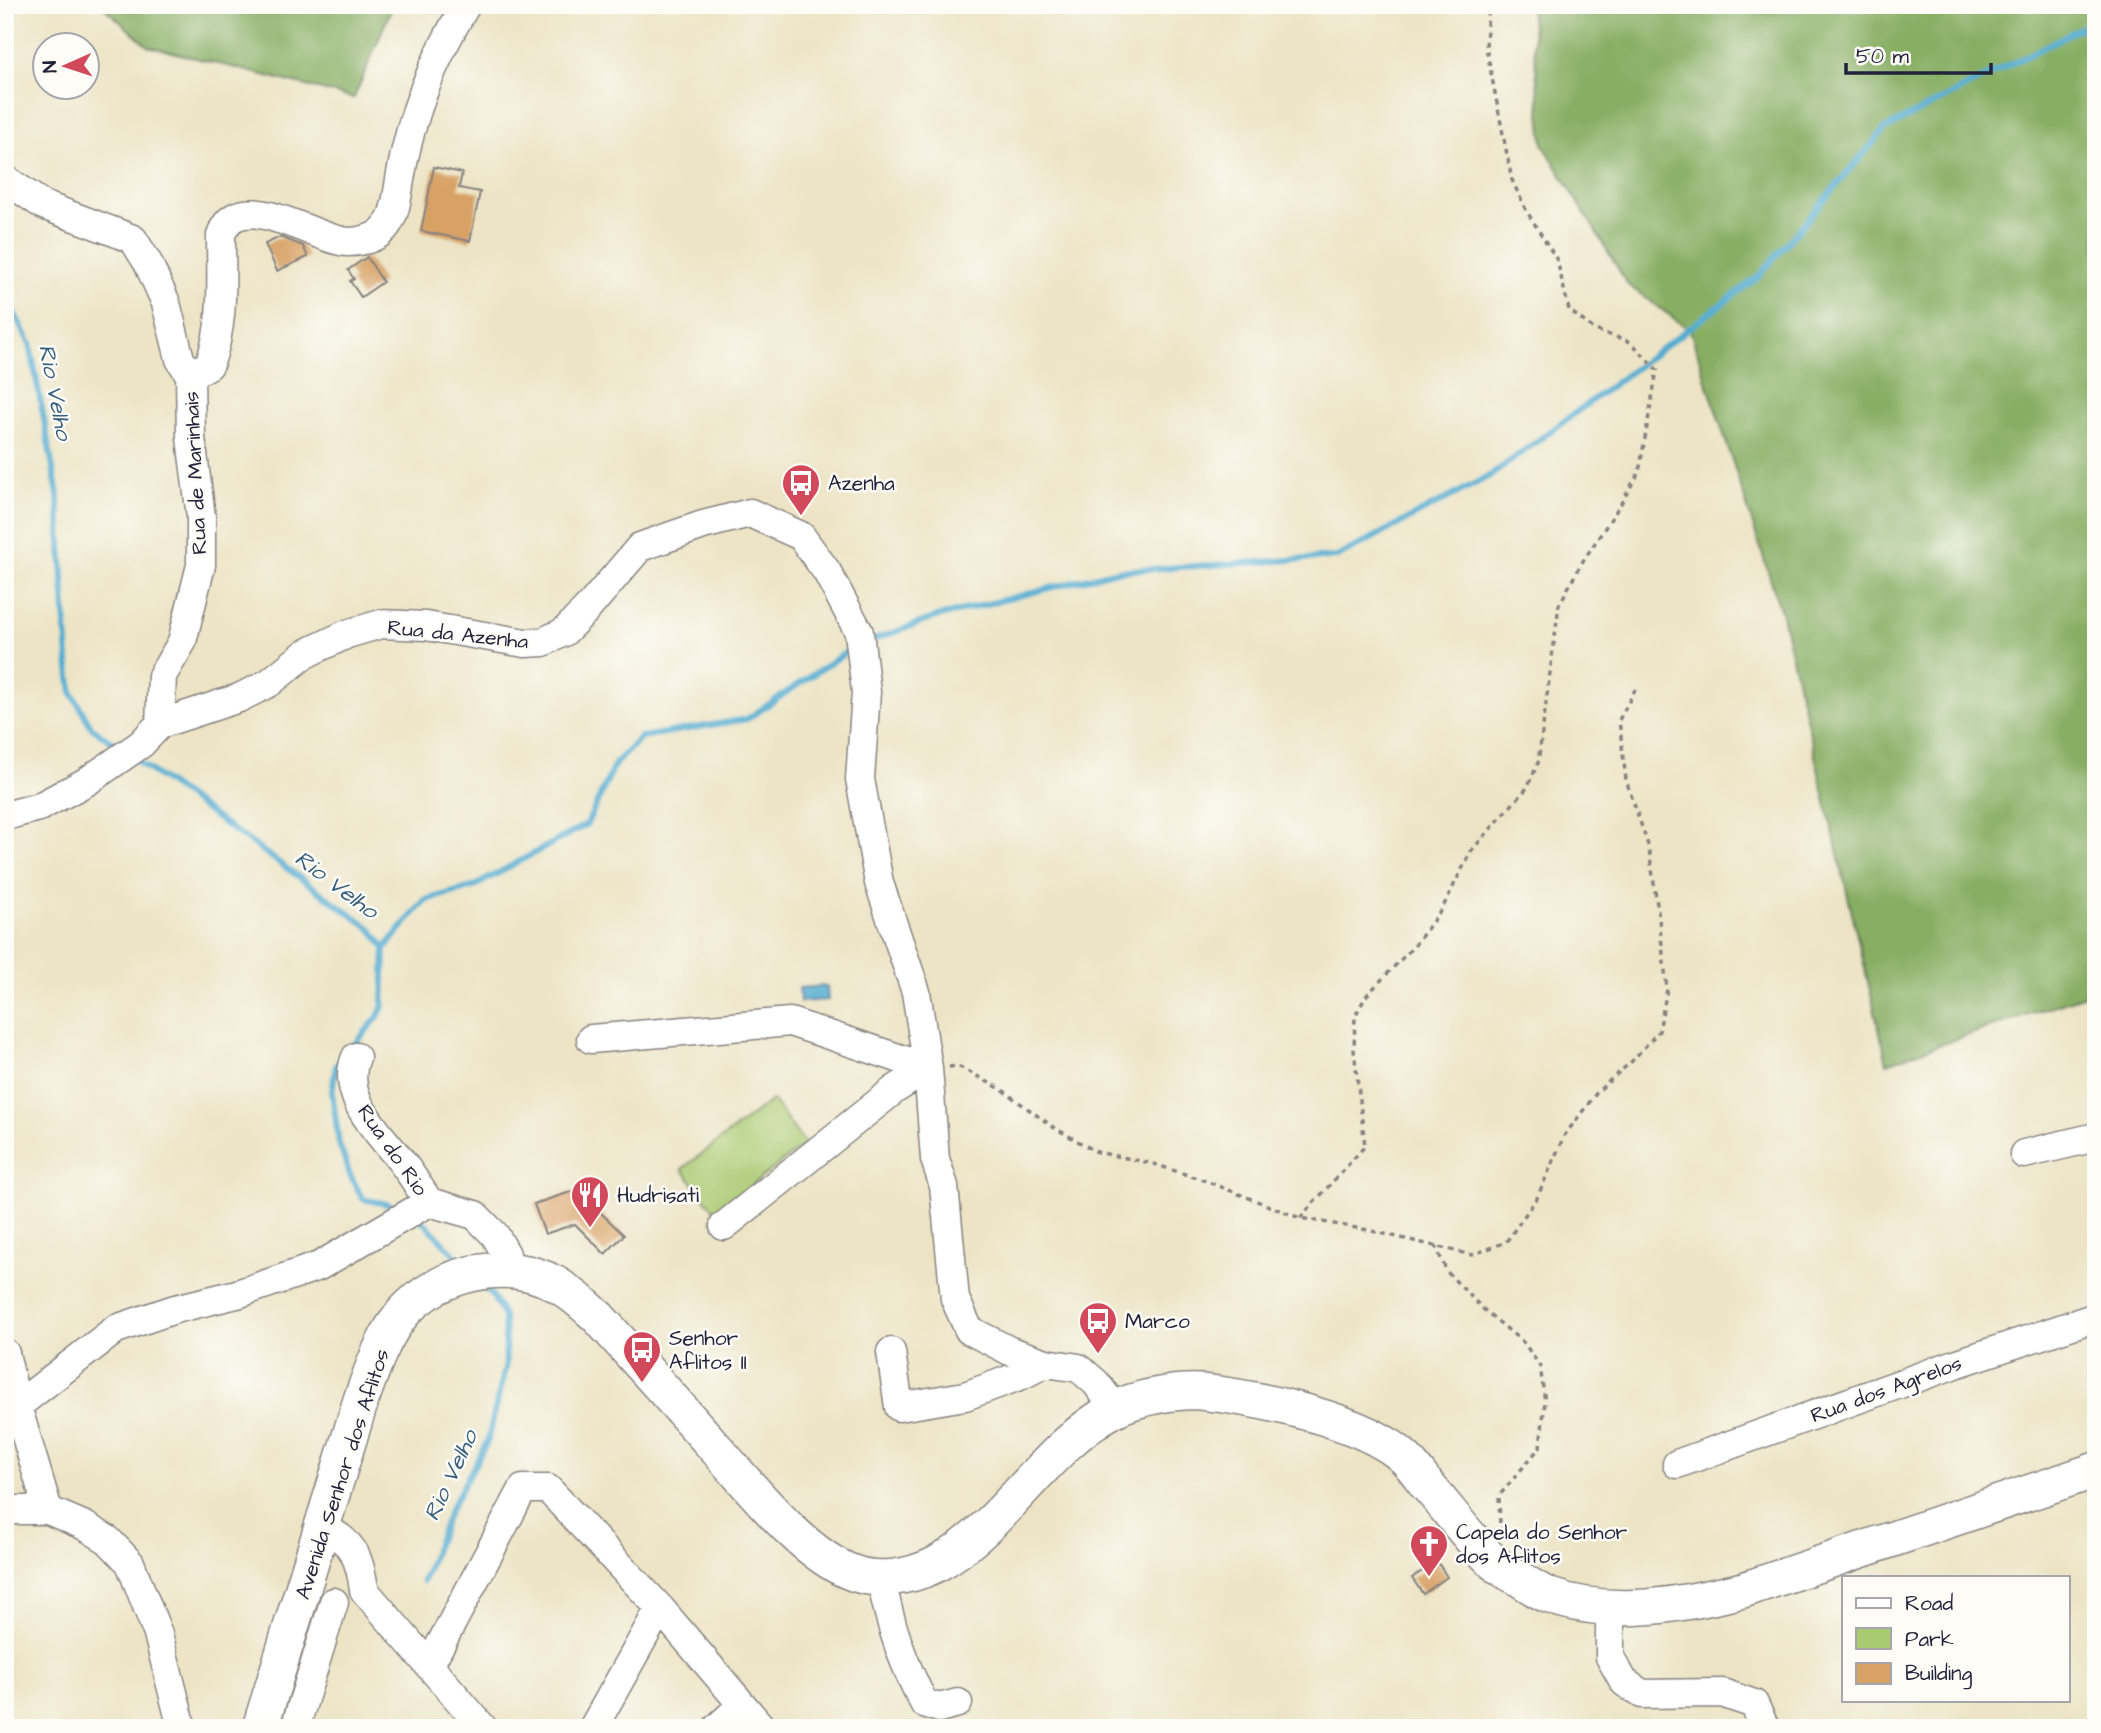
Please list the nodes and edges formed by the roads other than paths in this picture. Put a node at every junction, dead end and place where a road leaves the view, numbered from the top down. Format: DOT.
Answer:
graph roads {
  1 [pos="466,5"];
  2 [pos="5,179"];
  3 [pos="190,375"];
  4 [pos="160,724"];
  5 [pos="5,816"];
  6 [pos="591,1039"];
  7 [pos="356,1057"];
  8 [pos="928,1068"];
  9 [pos="2096,1138"];
  10 [pos="2024,1154"];
  11 [pos="429,1202"];
  12 [pos="724,1226"];
  13 [pos="508,1270"];
  14 [pos="2096,1318"];
  15 [pos="891,1352"];
  16 [pos="5,1353"];
  17 [pos="1046,1363"];
  18 [pos="17,1406"];
  19 [pos="1115,1408"];
  20 [pos="1677,1464"];
  21 [pos="2096,1470"];
  22 [pos="5,1510"];
  23 [pos="48,1510"];
  24 [pos="323,1528"];
  25 [pos="881,1577"];
  26 [pos="364,1590"];
  27 [pos="318,1596"];
  28 [pos="1610,1607"];
  29 [pos="660,1608"];
  30 [pos="429,1667"];
  31 [pos="958,1703"];
  32 [pos="743,1705"];
  33 [pos="182,1728"];
  34 [pos="260,1728"];
  35 [pos="295,1728"];
  36 [pos="484,1728"];
  37 [pos="593,1728"];
  38 [pos="717,1728"];
  39 [pos="762,1728"];
  40 [pos="1765,1728"];
  1 -- 3 [label="street"];
  2 -- 3 [label="street, Rua de Marinhais"];
  3 -- 4 [label="street, Rua de Marinhais"];
  4 -- 5 [label="street"];
  4 -- 8 [label="street, Rua da Azenha"];
  6 -- 8 [label="street"];
  7 -- 11 [label="street, Rua do Rio"];
  8 -- 12 [label="street"];
  8 -- 17 [label="street, Rua da Azenha"];
  9 -- 10 [label="street"];
  11 -- 13 [label="street"];
  11 -- 18 [label="street"];
  13 -- 24 [label="main road, Avenida Senhor dos Aflitos"];
  13 -- 25 [label="main road, Avenida Senhor dos Aflitos"];
  14 -- 20 [label="street, Rua dos Agrelos"];
  15 -- 17 [label="street"];
  16 -- 18 [label="street"];
  17 -- 19 [label="street, Rua da Azenha"];
  18 -- 23 [label="street"];
  19 -- 25 [label="main road, Avenida Senhor dos Aflitos"];
  19 -- 28 [label="main road, Avenida Senhor dos Aflitos"];
  21 -- 28 [label="main road, Avenida Senhor dos Aflitos"];
  22 -- 23 [label="street"];
  23 -- 33 [label="street"];
  24 -- 26 [label="street"];
  24 -- 27 [label="main road, Avenida Senhor dos Aflitos"];
  25 -- 31 [label="street"];
  26 -- 27 [label="street"];
  26 -- 30 [label="street"];
  27 -- 34 [label="main road, Avenida Senhor dos Aflitos"];
  27 -- 35 [label="street"];
  28 -- 40 [label="street"];
  29 -- 30 [label="street"];
  29 -- 32 [label="street"];
  29 -- 37 [label="street"];
  30 -- 36 [label="street"];
  32 -- 38 [label="street"];
  32 -- 39 [label="street"];
}
